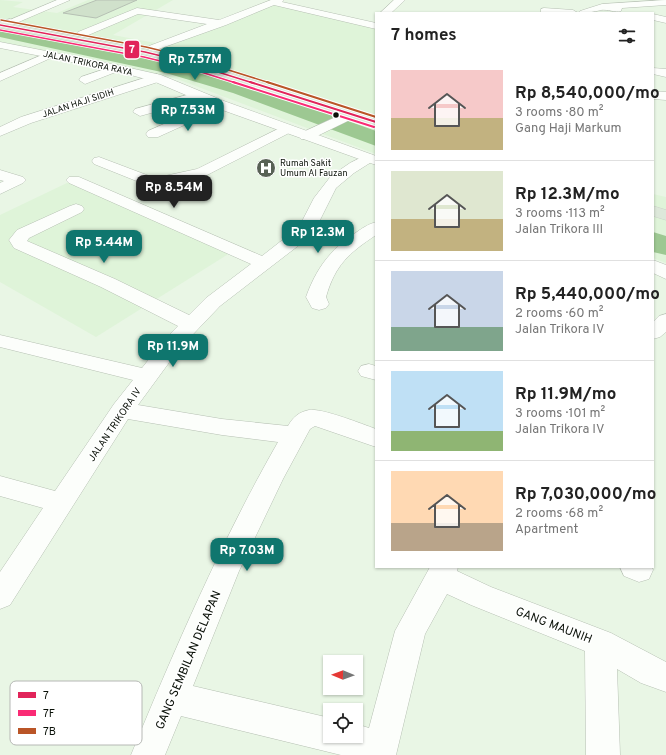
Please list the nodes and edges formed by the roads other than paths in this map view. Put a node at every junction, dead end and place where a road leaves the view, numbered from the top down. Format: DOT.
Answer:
graph roads {
  1 [pos="65,0"];
  2 [pos="400,0"];
  3 [pos="548,0"];
  4 [pos="278,1"];
  5 [pos="666,2"];
  6 [pos="164,7"];
  7 [pos="604,7"];
  8 [pos="386,12"];
  9 [pos="544,12"];
  10 [pos="586,12"];
  11 [pos="629,12"];
  12 [pos="150,13"];
  13 [pos="654,17"];
  14 [pos="666,20"];
  15 [pos="2,23"];
  16 [pos="222,23"];
  17 [pos="375,24"];
  18 [pos="82,34"];
  19 [pos="0,45"];
  20 [pos="153,48"];
  21 [pos="49,55"];
  22 [pos="180,57"];
  23 [pos="117,68"];
  24 [pos="654,71"];
  25 [pos="666,73"];
  26 [pos="0,77"];
  27 [pos="157,78"];
  28 [pos="85,80"];
  29 [pos="654,95"];
  30 [pos="198,96"];
  31 [pos="666,96"];
  32 [pos="219,104"];
  33 [pos="140,112"];
  34 [pos="375,114"];
  35 [pos="348,116"];
  36 [pos="375,122"];
  37 [pos="286,129"];
  38 [pos="0,132"];
  39 [pos="312,133"];
  40 [pos="153,134"];
  41 [pos="372,160"];
  42 [pos="99,161"];
  43 [pos="0,175"];
  44 [pos="74,180"];
  45 [pos="0,189"];
  46 [pos="654,200"];
  47 [pos="666,204"];
  48 [pos="76,209"];
  49 [pos="654,211"];
  50 [pos="666,215"];
  51 [pos="375,228"];
  52 [pos="264,263"];
  53 [pos="654,266"];
  54 [pos="666,273"];
  55 [pos="319,304"];
  56 [pos="666,320"];
  57 [pos="190,324"];
  58 [pos="654,332"];
  59 [pos="0,341"];
  60 [pos="146,376"];
  61 [pos="122,410"];
  62 [pos="293,436"];
  63 [pos="375,438"];
  64 [pos="0,486"];
  65 [pos="61,503"];
  66 [pos="442,572"];
  67 [pos="0,596"];
  68 [pos="600,643"];
  69 [pos="666,677"];
  70 [pos="172,698"];
  71 [pos="380,752"];
  72 [pos="148,755"];
  73 [pos="603,755"];
  1 -- 15 [label="street"];
  2 -- 8 [label="street"];
  3 -- 9 [label="street"];
  4 -- 16 [label="street"];
  4 -- 17 [label="street"];
  5 -- 7 [label="street"];
  6 -- 12 [label="street"];
  7 -- 10 [label="street"];
  7 -- 11 [label="street"];
  12 -- 16 [label="street"];
  12 -- 18 [label="street"];
  13 -- 14 [label="street"];
  15 -- 18 [label="highway"];
  15 -- 22 [label="highway"];
  16 -- 20 [label="street"];
  18 -- 20 [label="highway"];
  19 -- 21 [label="street, JALAN TRIKORA RAYA"];
  20 -- 22 [label="highway"];
  21 -- 23 [label="street, JALAN TRIKORA RAYA"];
  21 -- 26 [label="street"];
  22 -- 34 [label="highway"];
  22 -- 35 [label="highway"];
  23 -- 27 [label="street, JALAN TRIKORA RAYA"];
  23 -- 28 [label="street"];
  24 -- 25 [label="street"];
  27 -- 30 [label="street, JALAN TRIKORA RAYA"];
  27 -- 38 [label="street, JALAN HAJI SIDIH"];
  29 -- 31 [label="street"];
  30 -- 32 [label="street, JALAN TRIKORA RAYA"];
  30 -- 33 [label="street"];
  32 -- 37 [label="street, JALAN TRIKORA RAYA"];
  32 -- 40 [label="street"];
  35 -- 36 [label="highway"];
  35 -- 39 [label="street"];
  37 -- 39 [label="street, JALAN TRIKORA RAYA"];
  37 -- 42 [label="street"];
  39 -- 41 [label="street, JALAN TRIKORA RAYA"];
  41 -- 52 [label="street, JALAN TRIKORA IV"];
  43 -- 45 [label="street"];
  44 -- 52 [label="street"];
  46 -- 47 [label="highway"];
  48 -- 57 [label="street"];
  49 -- 50 [label="highway"];
  51 -- 55 [label="street"];
  52 -- 57 [label="street, JALAN TRIKORA IV"];
  53 -- 54 [label="street"];
  56 -- 58 [label="street"];
  57 -- 60 [label="street, JALAN TRIKORA IV"];
  59 -- 60 [label="street"];
  60 -- 61 [label="street, JALAN TRIKORA IV"];
  61 -- 62 [label="street"];
  61 -- 65 [label="street, JALAN TRIKORA IV"];
  62 -- 63 [label="street, GANG SEMBILAN DELAPAN"];
  62 -- 70 [label="street, GANG SEMBILAN DELAPAN"];
  64 -- 65 [label="street"];
  65 -- 67 [label="street, JALAN TRIKORA IV"];
  66 -- 68 [label="street, GANG MAUNIH"];
  66 -- 71 [label="street"];
  68 -- 69 [label="street, GANG MAUNIH"];
  68 -- 73 [label="street"];
  70 -- 71 [label="street"];
  70 -- 72 [label="street, GANG SEMBILAN DELAPAN"];
}
